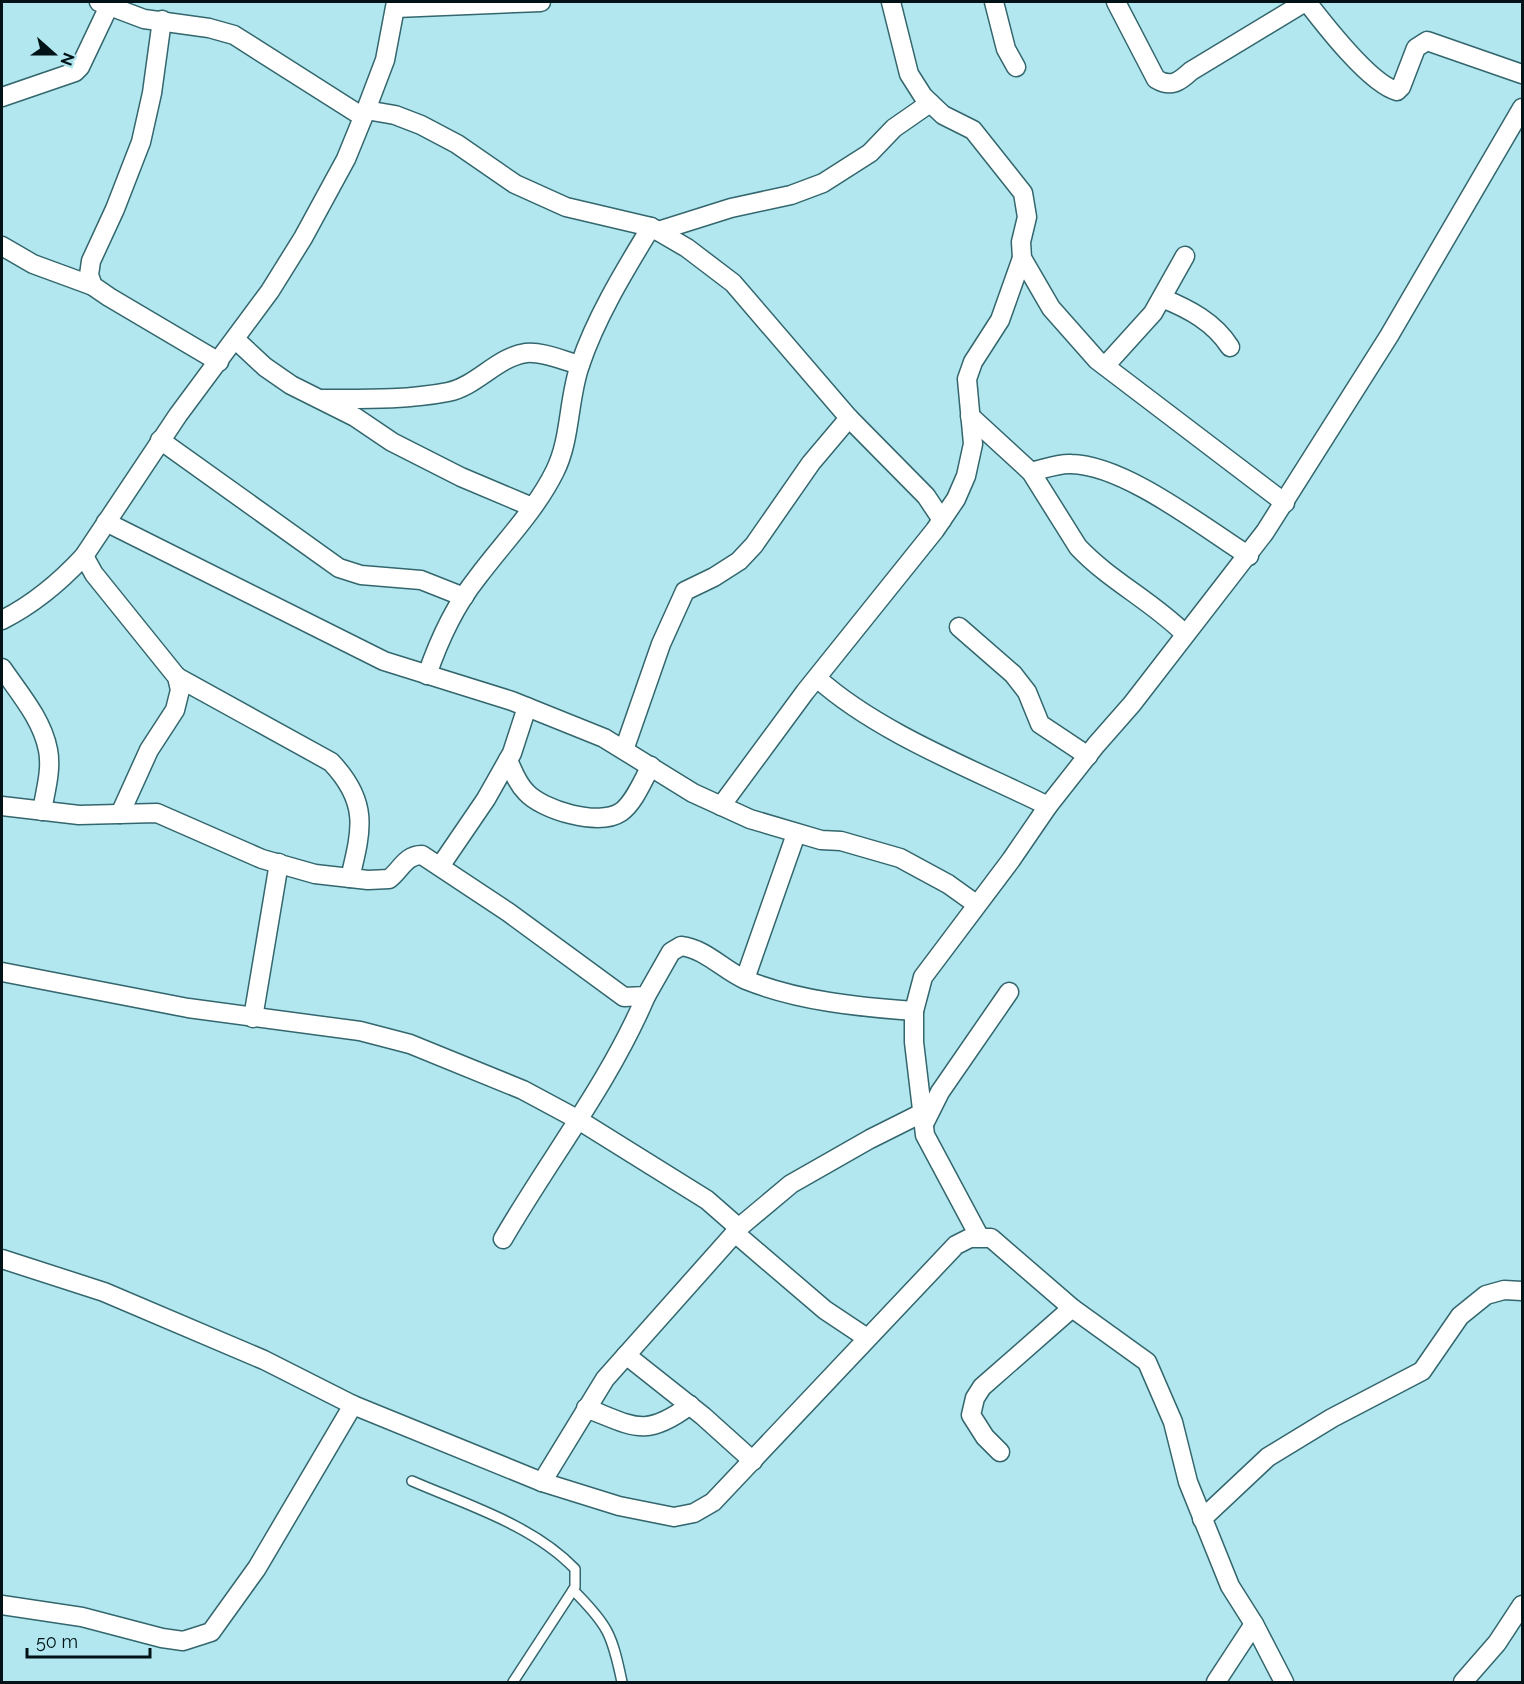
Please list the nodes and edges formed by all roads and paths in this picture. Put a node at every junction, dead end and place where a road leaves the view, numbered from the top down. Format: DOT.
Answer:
graph roads {
  1 [pos="541,2"];
  2 [pos="891,2"];
  3 [pos="994,2"];
  4 [pos="1116,2"];
  5 [pos="1306,2"];
  6 [pos="104,4"];
  7 [pos="396,5"];
  8 [pos="162,20"];
  9 [pos="1016,67"];
  10 [pos="1522,74"];
  11 [pos="2,97"];
  12 [pos="930,103"];
  13 [pos="1522,108"];
  14 [pos="365,113"];
  15 [pos="654,229"];
  16 [pos="5,254"];
  17 [pos="1185,256"];
  18 [pos="1022,258"];
  19 [pos="93,286"];
  20 [pos="1162,298"];
  21 [pos="236,340"];
  22 [pos="1230,347"];
  23 [pos="219,362"];
  24 [pos="580,365"];
  25 [pos="1105,366"];
  26 [pos="318,399"];
  27 [pos="969,416"];
  28 [pos="849,418"];
  29 [pos="160,440"];
  30 [pos="1031,472"];
  31 [pos="1285,503"];
  32 [pos="532,507"];
  33 [pos="942,520"];
  34 [pos="106,522"];
  35 [pos="84,556"];
  36 [pos="1249,556"];
  37 [pos="464,597"];
  38 [pos="2,620"];
  39 [pos="959,627"];
  40 [pos="1185,634"];
  41 [pos="2,668"];
  42 [pos="427,675"];
  43 [pos="177,677"];
  44 [pos="817,678"];
  45 [pos="527,707"];
  46 [pos="624,750"];
  47 [pos="1088,756"];
  48 [pos="508,760"];
  49 [pos="651,766"];
  50 [pos="2,806"];
  51 [pos="721,806"];
  52 [pos="1048,806"];
  53 [pos="42,811"];
  54 [pos="120,814"];
  55 [pos="796,834"];
  56 [pos="279,863"];
  57 [pos="441,866"];
  58 [pos="350,878"];
  59 [pos="976,904"];
  60 [pos="2,972"];
  61 [pos="746,979"];
  62 [pos="1009,992"];
  63 [pos="646,996"];
  64 [pos="914,1011"];
  65 [pos="253,1018"];
  66 [pos="577,1119"];
  67 [pos="923,1119"];
  68 [pos="737,1230"];
  69 [pos="979,1236"];
  70 [pos="503,1239"];
  71 [pos="2,1259"];
  72 [pos="1522,1291"];
  73 [pos="1072,1308"];
  74 [pos="867,1338"];
  75 [pos="626,1355"];
  76 [pos="353,1405"];
  77 [pos="690,1405"];
  78 [pos="586,1408"];
  79 [pos="1000,1452"];
  80 [pos="753,1461"];
  81 [pos="412,1481"];
  82 [pos="542,1482"];
  83 [pos="1202,1519"];
  84 [pos="573,1590"];
  85 [pos="2,1605"];
  86 [pos="1522,1605"];
  87 [pos="1254,1624"];
  88 [pos="513,1683"];
  89 [pos="622,1683"];
  90 [pos="1216,1683"];
  91 [pos="1284,1683"];
  92 [pos="1463,1683"];
  1 -- 7 [label="street"];
  2 -- 12 [label="street"];
  3 -- 9 [label="street"];
  4 -- 5 [label="street"];
  5 -- 10 [label="street"];
  6 -- 8 [label="street"];
  6 -- 11 [label="street"];
  7 -- 14 [label="street"];
  8 -- 14 [label="street"];
  8 -- 19 [label="street"];
  12 -- 15 [label="street"];
  12 -- 18 [label="street"];
  13 -- 31 [label="street"];
  14 -- 15 [label="street"];
  14 -- 21 [label="street"];
  15 -- 24 [label="street"];
  15 -- 28 [label="street"];
  16 -- 19 [label="street"];
  17 -- 20 [label="street"];
  18 -- 25 [label="street"];
  18 -- 27 [label="street"];
  19 -- 23 [label="street"];
  20 -- 22 [label="street"];
  20 -- 25 [label="street"];
  21 -- 23 [label="street"];
  21 -- 26 [label="street"];
  23 -- 29 [label="street"];
  24 -- 26 [label="street"];
  24 -- 32 [label="street"];
  25 -- 31 [label="street"];
  26 -- 32 [label="street"];
  27 -- 30 [label="street"];
  27 -- 33 [label="street"];
  28 -- 33 [label="street"];
  28 -- 46 [label="street"];
  29 -- 34 [label="street"];
  29 -- 37 [label="street"];
  30 -- 36 [label="street"];
  30 -- 40 [label="street"];
  31 -- 36 [label="street"];
  32 -- 37 [label="street"];
  33 -- 44 [label="street"];
  34 -- 35 [label="street"];
  34 -- 42 [label="street"];
  35 -- 38 [label="street"];
  35 -- 43 [label="street"];
  36 -- 40 [label="street"];
  37 -- 42 [label="street"];
  39 -- 47 [label="street"];
  40 -- 47 [label="street"];
  41 -- 53 [label="street"];
  42 -- 45 [label="street"];
  43 -- 54 [label="street"];
  43 -- 58 [label="street"];
  44 -- 51 [label="street"];
  44 -- 52 [label="street"];
  45 -- 46 [label="street"];
  45 -- 48 [label="street"];
  46 -- 49 [label="street"];
  47 -- 52 [label="street"];
  48 -- 49 [label="street"];
  48 -- 57 [label="street"];
  49 -- 51 [label="street"];
  50 -- 53 [label="street"];
  51 -- 55 [label="street"];
  52 -- 59 [label="street"];
  53 -- 54 [label="street"];
  54 -- 56 [label="street"];
  55 -- 59 [label="street"];
  55 -- 61 [label="street"];
  56 -- 58 [label="street"];
  56 -- 65 [label="street"];
  57 -- 58 [label="street"];
  57 -- 63 [label="street"];
  59 -- 64 [label="street"];
  60 -- 65 [label="street"];
  61 -- 63 [label="street"];
  61 -- 64 [label="street"];
  62 -- 67 [label="street"];
  63 -- 66 [label="street"];
  64 -- 67 [label="street"];
  65 -- 66 [label="street"];
  66 -- 68 [label="street"];
  66 -- 70 [label="street"];
  67 -- 68 [label="street"];
  67 -- 69 [label="street"];
  68 -- 74 [label="street"];
  68 -- 75 [label="street"];
  69 -- 73 [label="street"];
  69 -- 74 [label="street"];
  71 -- 76 [label="street"];
  72 -- 83 [label="street"];
  73 -- 79 [label="street"];
  73 -- 83 [label="street"];
  74 -- 80 [label="street"];
  75 -- 77 [label="street"];
  75 -- 78 [label="street"];
  76 -- 82 [label="street"];
  76 -- 85 [label="street"];
  77 -- 78 [label="street"];
  77 -- 80 [label="street"];
  78 -- 82 [label="street"];
  80 -- 82 [label="street"];
  81 -- 84 [label="lane"];
  83 -- 87 [label="street"];
  84 -- 88 [label="lane"];
  84 -- 89 [label="lane"];
  86 -- 92 [label="street"];
  87 -- 90 [label="street"];
  87 -- 91 [label="street"];
}
